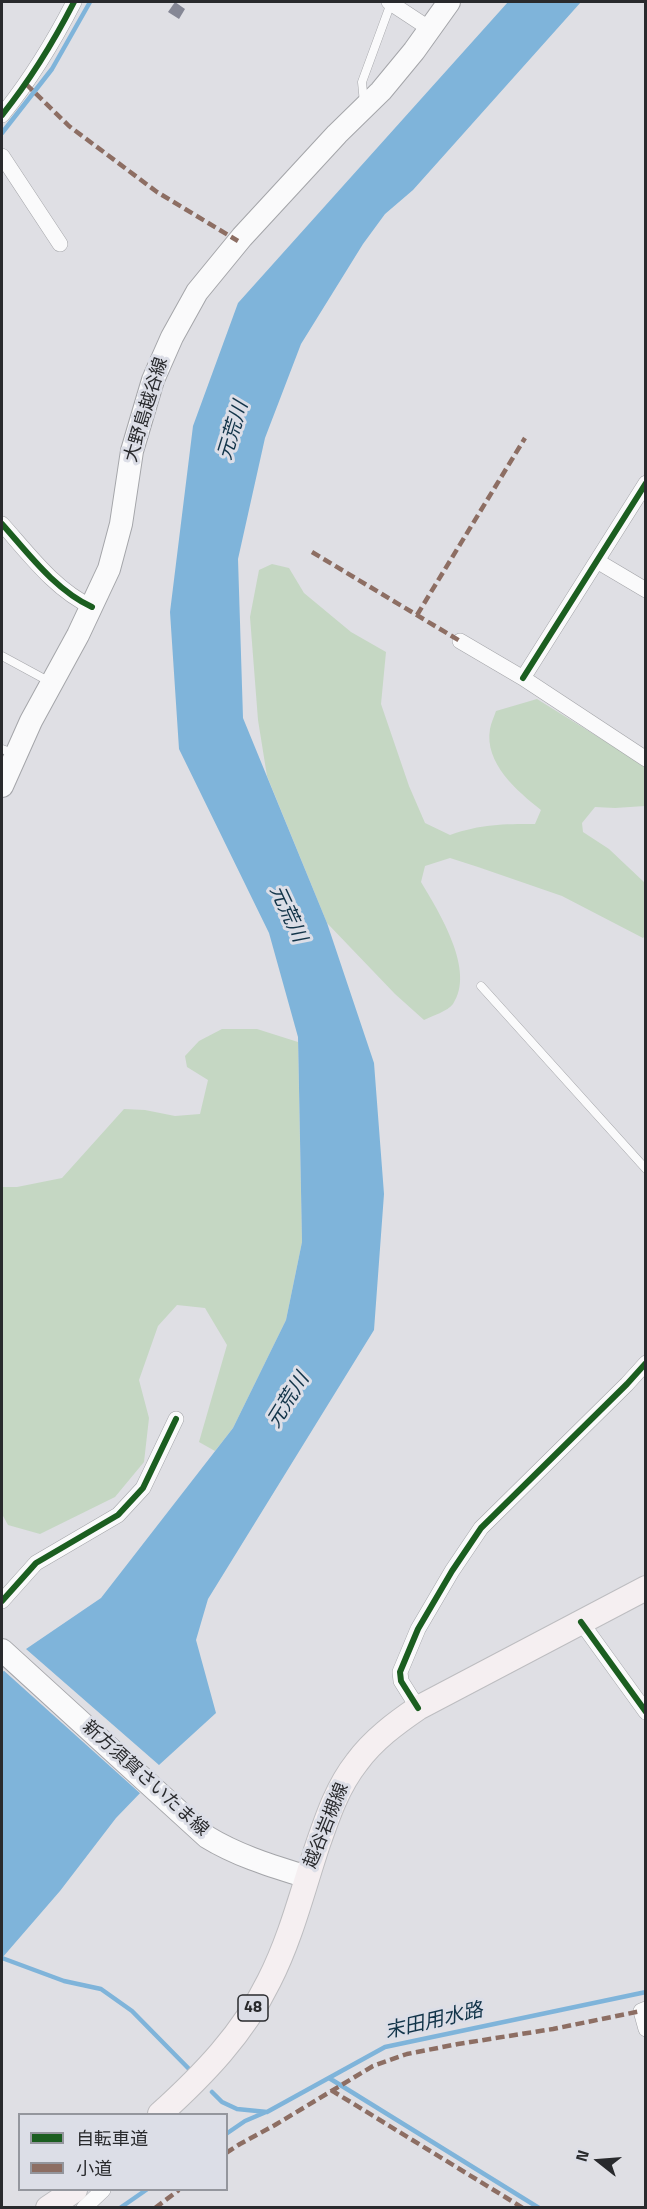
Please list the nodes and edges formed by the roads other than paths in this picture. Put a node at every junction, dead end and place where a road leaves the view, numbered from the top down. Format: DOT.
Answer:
graph roads {
  1 [pos="74,2"];
  2 [pos="390,2"];
  3 [pos="449,2"];
  4 [pos="430,29"];
  5 [pos="364,108"];
  6 [pos="2,115"];
  7 [pos="2,156"];
  8 [pos="60,244"];
  9 [pos="643,493"];
  10 [pos="2,524"];
  11 [pos="597,561"];
  12 [pos="645,590"];
  13 [pos="92,607"];
  14 [pos="460,641"];
  15 [pos="2,656"];
  16 [pos="523,678"];
  17 [pos="52,683"];
  18 [pos="9,751"];
  19 [pos="645,759"];
  20 [pos="2,786"];
  21 [pos="480,986"];
  22 [pos="645,1169"];
  23 [pos="645,1363"];
  24 [pos="176,1419"];
  25 [pos="645,1588"];
  26 [pos="2,1600"];
  27 [pos="581,1622"];
  28 [pos="2,1650"];
  29 [pos="418,1708"];
  30 [pos="645,1712"];
  31 [pos="307,1876"];
  32 [pos="645,2009"];
  33 [pos="645,2029"];
  34 [pos="162,2113"];
  35 [pos="74,2191"];
  36 [pos="103,2191"];
  37 [pos="48,2208"];
  38 [pos="84,2208"];
  1 -- 6 [label="street"];
  2 -- 4 [label="street"];
  2 -- 5 [label="lane"];
  3 -- 4 [label="main road, 大野島越谷線"];
  4 -- 5 [label="main road, 大野島越谷線"];
  5 -- 13 [label="main road, 大野島越谷線"];
  7 -- 8 [label="street"];
  9 -- 11 [label="street"];
  10 -- 13 [label="street"];
  11 -- 12 [label="street"];
  11 -- 16 [label="street"];
  13 -- 17 [label="main road, 大野島越谷線"];
  14 -- 16 [label="street"];
  15 -- 17 [label="lane"];
  16 -- 19 [label="street"];
  17 -- 18 [label="main road, 大野島越谷線"];
  18 -- 20 [label="main road, 大野島越谷線"];
  21 -- 22 [label="lane"];
  23 -- 29 [label="street"];
  24 -- 26 [label="street"];
  25 -- 27 [label="main road, 越谷岩槻線 / 48"];
  27 -- 29 [label="main road, 越谷岩槻線 / 48"];
  27 -- 30 [label="street"];
  28 -- 31 [label="main road, 新方須賀さいたま線"];
  29 -- 31 [label="main road, 越谷岩槻線 / 48"];
  31 -- 34 [label="main road, 越谷岩槻線 / 48"];
  32 -- 33 [label="street"];
  35 -- 37 [label="main road"];
  36 -- 38 [label="street"];
}
